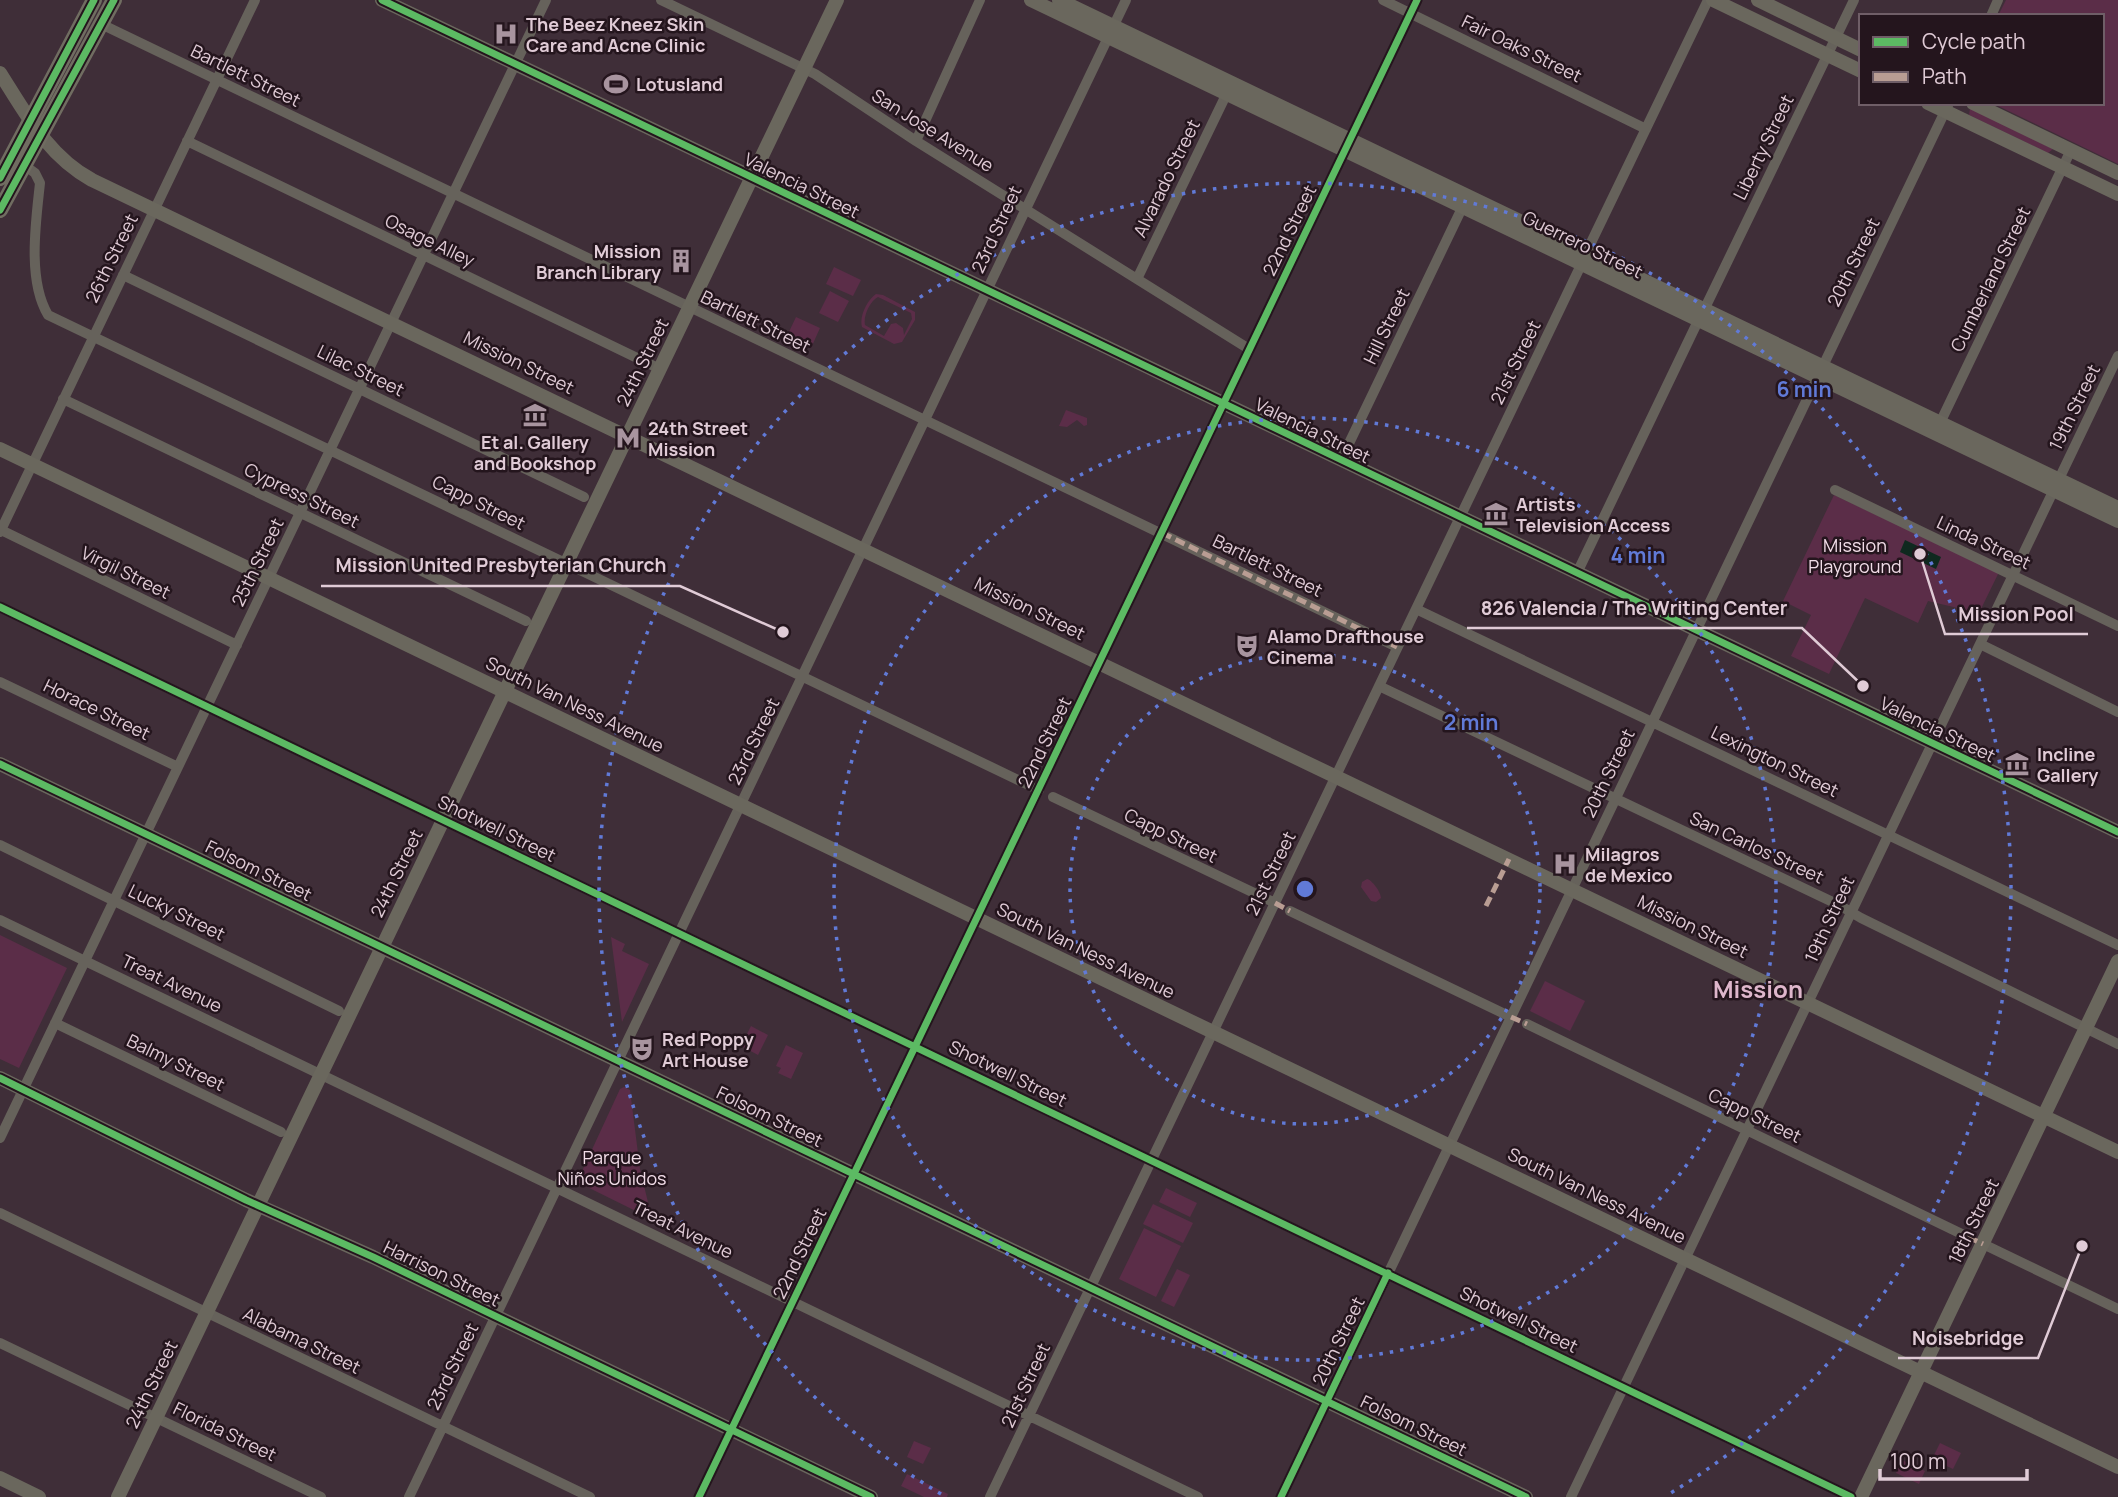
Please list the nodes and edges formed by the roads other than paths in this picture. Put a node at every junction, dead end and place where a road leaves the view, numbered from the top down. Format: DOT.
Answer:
graph roads {
  1 [pos="94,0"];
  2 [pos="114,0"];
  3 [pos="255,0"];
  4 [pos="382,0"];
  5 [pos="546,0"];
  6 [pos="661,0"];
  7 [pos="837,0"];
  8 [pos="980,0"];
  9 [pos="1031,0"];
  10 [pos="1059,0"];
  11 [pos="1126,0"];
  12 [pos="1383,0"];
  13 [pos="1417,0"];
  14 [pos="1710,0"];
  15 [pos="1758,0"];
  16 [pos="1854,0"];
  17 [pos="1410,13"];
  18 [pos="101,24"];
  19 [pos="1111,31"];
  20 [pos="1836,38"];
  21 [pos="1859,49"];
  22 [pos="1827,55"];
  23 [pos="515,65"];
  24 [pos="804,68"];
  25 [pos="1859,70"];
  26 [pos="0,73"];
  27 [pos="216,79"];
  28 [pos="1227,93"];
  29 [pos="1977,105"];
  30 [pos="1947,107"];
  31 [pos="31,121"];
  32 [pos="1646,129"];
  33 [pos="41,136"];
  34 [pos="187,141"];
  35 [pos="916,141"];
  36 [pos="1347,145"];
  37 [pos="2071,150"];
  38 [pos="24,165"];
  39 [pos="2062,168"];
  40 [pos="2118,173"];
  41 [pos="752,177"];
  42 [pos="0,178"];
  43 [pos="2118,194"];
  44 [pos="453,195"];
  45 [pos="1463,206"];
  46 [pos="1026,208"];
  47 [pos="154,209"];
  48 [pos="0,210"];
  49 [pos="423,257"];
  50 [pos="1584,259"];
  51 [pos="123,275"];
  52 [pos="1137,279"];
  53 [pos="987,290"];
  54 [pos="690,308"];
  55 [pos="1701,316"];
  56 [pos="392,322"];
  57 [pos="93,336"];
  58 [pos="1249,349"];
  59 [pos="2118,356"];
  60 [pos="660,369"];
  61 [pos="1820,371"];
  62 [pos="360,388"];
  63 [pos="63,399"];
  64 [pos="1223,404"];
  65 [pos="925,420"];
  66 [pos="1940,423"];
  67 [pos="628,436"];
  68 [pos="0,449"];
  69 [pos="330,450"];
  70 [pos="1341,460"];
  71 [pos="32,465"];
  72 [pos="2056,485"];
  73 [pos="1835,490"];
  74 [pos="584,497"];
  75 [pos="2118,508"];
  76 [pos="300,513"];
  77 [pos="1460,517"];
  78 [pos="2118,521"];
  79 [pos="0,531"];
  80 [pos="1162,533"];
  81 [pos="864,549"];
  82 [pos="566,563"];
  83 [pos="1577,573"];
  84 [pos="2013,574"];
  85 [pos="269,578"];
  86 [pos="0,607"];
  87 [pos="1416,609"];
  88 [pos="526,621"];
  89 [pos="2118,626"];
  90 [pos="1696,630"];
  91 [pos="1980,644"];
  92 [pos="237,645"];
  93 [pos="1397,647"];
  94 [pos="1100,663"];
  95 [pos="803,677"];
  96 [pos="0,682"];
  97 [pos="1379,686"];
  98 [pos="505,691"];
  99 [pos="207,706"];
  100 [pos="2118,712"];
  101 [pos="1652,721"];
  102 [pos="1932,743"];
  103 [pos="0,764"];
  104 [pos="178,767"];
  105 [pos="1336,776"];
  106 [pos="1039,790"];
  107 [pos="1052,797"];
  108 [pos="1615,799"];
  109 [pos="741,805"];
  110 [pos="443,820"];
  111 [pos="2118,832"];
  112 [pos="146,834"];
  113 [pos="1888,835"];
  114 [pos="0,845"];
  115 [pos="1572,889"];
  116 [pos="114,900"];
  117 [pos="1275,903"];
  118 [pos="1290,911"];
  119 [pos="1852,913"];
  120 [pos="977,919"];
  121 [pos="0,920"];
  122 [pos="679,932"];
  123 [pos="2118,945"];
  124 [pos="382,947"];
  125 [pos="85,961"];
  126 [pos="2118,961"];
  127 [pos="1808,1003"];
  128 [pos="339,1011"];
  129 [pos="1511,1017"];
  130 [pos="55,1023"];
  131 [pos="1527,1024"];
  132 [pos="2086,1028"];
  133 [pos="1213,1032"];
  134 [pos="2118,1044"];
  135 [pos="916,1046"];
  136 [pos="618,1060"];
  137 [pos="320,1074"];
  138 [pos="0,1078"];
  139 [pos="23,1090"];
  140 [pos="2045,1116"];
  141 [pos="1747,1131"];
  142 [pos="281,1132"];
  143 [pos="0,1138"];
  144 [pos="1450,1146"];
  145 [pos="2118,1152"];
  146 [pos="1151,1160"];
  147 [pos="854,1175"];
  148 [pos="557,1189"];
  149 [pos="258,1206"];
  150 [pos="0,1213"];
  151 [pos="1968,1237"];
  152 [pos="1983,1244"];
  153 [pos="1685,1259"];
  154 [pos="1388,1273"];
  155 [pos="1090,1287"];
  156 [pos="793,1302"];
  157 [pos="2118,1308"];
  158 [pos="206,1313"];
  159 [pos="495,1316"];
  160 [pos="0,1343"];
  161 [pos="1921,1373"];
  162 [pos="1624,1387"];
  163 [pos="1327,1400"];
  164 [pos="1030,1415"];
  165 [pos="156,1418"];
  166 [pos="442,1426"];
  167 [pos="732,1430"];
  168 [pos="2118,1467"];
  169 [pos="0,1478"];
  170 [pos="39,1497"];
  171 [pos="118,1497"];
  172 [pos="321,1497"];
  173 [pos="409,1497"];
  174 [pos="590,1497"];
  175 [pos="699,1497"];
  176 [pos="871,1497"];
  177 [pos="990,1497"];
  178 [pos="1198,1497"];
  179 [pos="1281,1497"];
  180 [pos="1526,1497"];
  181 [pos="1571,1497"];
  182 [pos="1851,1497"];
  183 [pos="1861,1497"];
  1 -- 31 [label="main road"];
  2 -- 18 [label="main road"];
  3 -- 27 [label="street, 26th Street"];
  4 -- 23 [label="main road, Valencia Street"];
  5 -- 23 [label="street, 25th Street"];
  6 -- 24 [label="street, San Jose Avenue"];
  7 -- 24 [label="main road, 24th Street"];
  8 -- 35 [label="street"];
  9 -- 19 [label="main road, Guerrero Street"];
  10 -- 19 [label="main road, Guerrero Street"];
  11 -- 19 [label="street, 23rd Street"];
  12 -- 17 [label="street, Fair Oaks Street"];
  13 -- 17 [label="street, 22nd Street"];
  14 -- 22 [label="main road"];
  14 -- 32 [label="street, 21st Street"];
  15 -- 20 [label="main road"];
  16 -- 20 [label="street, Liberty Street"];
  17 -- 32 [label="street, Fair Oaks Street"];
  17 -- 36 [label="street, 22nd Street"];
  18 -- 27 [label="street, Bartlett Street"];
  18 -- 33 [label="main road"];
  19 -- 28 [label="main road, Guerrero Street"];
  19 -- 36 [label="main road, Guerrero Street"];
  19 -- 46 [label="street, 23rd Street"];
  20 -- 21 [label="main road"];
  20 -- 22 [label="street, Liberty Street"];
  22 -- 25 [label="main road"];
  22 -- 55 [label="street, Liberty Street"];
  23 -- 41 [label="main road, Valencia Street"];
  23 -- 44 [label="street, 25th Street"];
  24 -- 35 [label="street, San Jose Avenue"];
  24 -- 41 [label="main road, 24th Street"];
  26 -- 31 [label="main road, Mission Street"];
  27 -- 34 [label="street, 26th Street"];
  27 -- 44 [label="street, Bartlett Street"];
  28 -- 36 [label="main road, Guerrero Street"];
  28 -- 52 [label="street, Alvarado Street"];
  29 -- 37 [label="main road"];
  30 -- 39 [label="main road"];
  30 -- 61 [label="street, 20th Street"];
  31 -- 33 [label="main road, Mission Street"];
  31 -- 42 [label="main road"];
  32 -- 50 [label="street, 21st Street"];
  33 -- 38 [label="main road"];
  33 -- 47 [label="main road, Mission Street"];
  34 -- 47 [label="street, 26th Street"];
  34 -- 49 [label="street, Osage Alley"];
  35 -- 46 [label="street, San Jose Avenue"];
  36 -- 45 [label="main road, Guerrero Street"];
  36 -- 50 [label="main road, Guerrero Street"];
  36 -- 58 [label="street, 22nd Street"];
  37 -- 39 [label="street, Cumberland Street"];
  37 -- 40 [label="main road"];
  38 -- 48 [label="main road"];
  38 -- 57 [label="street, Capp Street"];
  39 -- 43 [label="main road"];
  39 -- 66 [label="street, Cumberland Street"];
  41 -- 53 [label="main road, Valencia Street"];
  41 -- 54 [label="main road, 24th Street"];
  44 -- 49 [label="street, 25th Street"];
  44 -- 54 [label="street, Bartlett Street"];
  45 -- 50 [label="main road, Guerrero Street"];
  45 -- 70 [label="street, Hill Street"];
  46 -- 52 [label="street, San Jose Avenue"];
  46 -- 53 [label="street, 23rd Street"];
  47 -- 51 [label="street, 26th Street"];
  47 -- 56 [label="main road, Mission Street"];
  49 -- 56 [label="street, 25th Street"];
  49 -- 60 [label="street, Osage Alley"];
  50 -- 55 [label="main road, Guerrero Street"];
  50 -- 77 [label="street, 21st Street"];
  51 -- 57 [label="street, 26th Street"];
  51 -- 62 [label="street, Lilac Street"];
  52 -- 58 [label="street, San Jose Avenue"];
  53 -- 64 [label="main road, Valencia Street"];
  53 -- 65 [label="street, 23rd Street"];
  54 -- 60 [label="main road, 24th Street"];
  54 -- 65 [label="street, Bartlett Street"];
  55 -- 61 [label="main road, Guerrero Street"];
  55 -- 83 [label="street, Liberty Street"];
  56 -- 62 [label="street, 25th Street"];
  56 -- 67 [label="main road, Mission Street"];
  57 -- 63 [label="street, 26th Street"];
  57 -- 69 [label="street, Capp Street"];
  58 -- 64 [label="street, 22nd Street"];
  59 -- 72 [label="street, 19th Street"];
  60 -- 67 [label="main road, 24th Street"];
  61 -- 66 [label="main road, Guerrero Street"];
  61 -- 72 [label="main road, Guerrero Street"];
  61 -- 90 [label="street, 20th Street"];
  62 -- 69 [label="street, 25th Street"];
  62 -- 74 [label="street, Lilac Street"];
  63 -- 71 [label="street, 26th Street"];
  63 -- 76 [label="street, Cypress Street"];
  64 -- 70 [label="main road, Valencia Street"];
  64 -- 80 [label="street, 22nd Street"];
  65 -- 80 [label="street, Bartlett Street"];
  65 -- 81 [label="street, 23rd Street"];
  66 -- 72 [label="main road, Guerrero Street"];
  67 -- 81 [label="main road, Mission Street"];
  67 -- 82 [label="main road, 24th Street"];
  68 -- 71 [label="main road, South Van Ness Avenue"];
  69 -- 76 [label="street, 25th Street"];
  69 -- 82 [label="street, Capp Street"];
  70 -- 77 [label="main road, Valencia Street"];
  71 -- 79 [label="street, 26th Street"];
  71 -- 85 [label="main road, South Van Ness Avenue"];
  72 -- 75 [label="main road, Guerrero Street"];
  72 -- 78 [label="main road, Guerrero Street"];
  72 -- 84 [label="street, 19th Street"];
  73 -- 84 [label="street, Linda Street"];
  76 -- 85 [label="street, 25th Street"];
  76 -- 88 [label="street, Cypress Street"];
  77 -- 83 [label="main road, Valencia Street"];
  77 -- 87 [label="street, 21st Street"];
  79 -- 92 [label="street, Virgil Street"];
  80 -- 93 [label="street, Bartlett Street"];
  80 -- 94 [label="street, 22nd Street"];
  81 -- 94 [label="main road, Mission Street"];
  81 -- 95 [label="street, 23rd Street"];
  82 -- 95 [label="street, Capp Street"];
  82 -- 98 [label="main road, 24th Street"];
  83 -- 90 [label="main road, Valencia Street"];
  84 -- 89 [label="street, Linda Street"];
  84 -- 91 [label="street, 19th Street"];
  85 -- 92 [label="street, 25th Street"];
  85 -- 98 [label="main road, South Van Ness Avenue"];
  86 -- 99 [label="street, Shotwell Street"];
  87 -- 93 [label="street, 21st Street"];
  87 -- 101 [label="street, Lexington Street"];
  90 -- 101 [label="street, 20th Street"];
  90 -- 102 [label="main road, Valencia Street"];
  91 -- 100 [label="street"];
  91 -- 102 [label="street, 19th Street"];
  92 -- 99 [label="street, 25th Street"];
  93 -- 97 [label="street, 21st Street"];
  94 -- 105 [label="main road, Mission Street"];
  94 -- 106 [label="street, 22nd Street"];
  95 -- 106 [label="street, Capp Street"];
  95 -- 109 [label="street, 23rd Street"];
  96 -- 104 [label="street, Horace Street"];
  97 -- 105 [label="street, 21st Street"];
  97 -- 108 [label="street, San Carlos Street"];
  98 -- 109 [label="main road, South Van Ness Avenue"];
  98 -- 110 [label="main road, 24th Street"];
  99 -- 104 [label="street, 25th Street"];
  99 -- 110 [label="street, Shotwell Street"];
  101 -- 108 [label="street, 20th Street"];
  101 -- 113 [label="street, Lexington Street"];
  102 -- 111 [label="main road, Valencia Street"];
  102 -- 113 [label="street, 19th Street"];
  103 -- 112 [label="main road, Folsom Street"];
  104 -- 112 [label="street, 25th Street"];
  105 -- 115 [label="main road, Mission Street"];
  105 -- 117 [label="street, 21st Street"];
  106 -- 120 [label="street, 22nd Street"];
  107 -- 117 [label="street, Capp Street"];
  108 -- 115 [label="street, 20th Street"];
  108 -- 119 [label="street, San Carlos Street"];
  109 -- 120 [label="main road, South Van Ness Avenue"];
  109 -- 122 [label="street, 23rd Street"];
  110 -- 122 [label="street, Shotwell Street"];
  110 -- 124 [label="main road, 24th Street"];
  112 -- 116 [label="street, 25th Street"];
  112 -- 124 [label="main road, Folsom Street"];
  113 -- 119 [label="street, 19th Street"];
  113 -- 123 [label="street, Lexington Street"];
  114 -- 116 [label="street, Lucky Street"];
  115 -- 127 [label="main road, Mission Street"];
  115 -- 129 [label="street, 20th Street"];
  116 -- 125 [label="street, 25th Street"];
  116 -- 128 [label="street, Lucky Street"];
  117 -- 133 [label="street, 21st Street"];
  118 -- 129 [label="street"];
  119 -- 127 [label="street, 19th Street"];
  119 -- 132 [label="street, San Carlos Street"];
  120 -- 133 [label="main road, South Van Ness Avenue"];
  120 -- 135 [label="street, 22nd Street"];
  121 -- 125 [label="street, Treat Avenue"];
  122 -- 135 [label="street, Shotwell Street"];
  122 -- 136 [label="street, 23rd Street"];
  124 -- 136 [label="main road, Folsom Street"];
  124 -- 137 [label="main road, 24th Street"];
  125 -- 130 [label="street, 25th Street"];
  125 -- 137 [label="street, Treat Avenue"];
  126 -- 132 [label="main road, 18th Street"];
  127 -- 140 [label="main road, Mission Street"];
  127 -- 141 [label="street, 19th Street"];
  129 -- 144 [label="street, 20th Street"];
  130 -- 139 [label="street, 25th Street"];
  130 -- 142 [label="street, Balmy Street"];
  131 -- 141 [label="street, Capp Street"];
  132 -- 134 [label="street, San Carlos Street"];
  132 -- 140 [label="main road, 18th Street"];
  133 -- 144 [label="main road, South Van Ness Avenue"];
  133 -- 146 [label="street, 21st Street"];
  135 -- 146 [label="street, Shotwell Street"];
  135 -- 147 [label="street, 22nd Street"];
  136 -- 147 [label="main road, Folsom Street"];
  136 -- 148 [label="street, 23rd Street"];
  137 -- 148 [label="street, Treat Avenue"];
  137 -- 149 [label="main road, 24th Street"];
  138 -- 139 [label="main road, Harrison Street"];
  139 -- 143 [label="street, 25th Street"];
  139 -- 149 [label="main road, Harrison Street"];
  140 -- 145 [label="main road, Mission Street"];
  140 -- 152 [label="main road, 18th Street"];
  141 -- 151 [label="street, Capp Street"];
  141 -- 153 [label="street, 19th Street"];
  144 -- 153 [label="main road, South Van Ness Avenue"];
  144 -- 154 [label="street, 20th Street"];
  146 -- 154 [label="street, Shotwell Street"];
  146 -- 155 [label="street, 21st Street"];
  147 -- 155 [label="main road, Folsom Street"];
  147 -- 156 [label="street, 22nd Street"];
  148 -- 156 [label="street, Treat Avenue"];
  148 -- 159 [label="street, 23rd Street"];
  149 -- 158 [label="main road, 24th Street"];
  149 -- 159 [label="main road, Harrison Street"];
  150 -- 158 [label="street, Alabama Street"];
  152 -- 157 [label="street"];
  152 -- 161 [label="main road, 18th Street"];
  153 -- 161 [label="main road, South Van Ness Avenue"];
  153 -- 162 [label="street, 19th Street"];
  154 -- 162 [label="street, Shotwell Street"];
  154 -- 163 [label="street, 20th Street"];
  155 -- 163 [label="main road, Folsom Street"];
  155 -- 164 [label="street, 21st Street"];
  156 -- 164 [label="street, Treat Avenue"];
  156 -- 167 [label="street, 22nd Street"];
  158 -- 165 [label="main road, 24th Street"];
  158 -- 166 [label="street, Alabama Street"];
  159 -- 166 [label="street, 23rd Street"];
  159 -- 167 [label="main road, Harrison Street"];
  160 -- 165 [label="street, Florida Street"];
  161 -- 168 [label="main road, South Van Ness Avenue"];
  161 -- 183 [label="main road, 18th Street"];
  162 -- 181 [label="street, 19th Street"];
  162 -- 182 [label="street, Shotwell Street"];
  163 -- 179 [label="street, 20th Street"];
  163 -- 180 [label="main road, Folsom Street"];
  164 -- 177 [label="street, 21st Street"];
  164 -- 178 [label="street, Treat Avenue"];
  165 -- 171 [label="main road, 24th Street"];
  165 -- 172 [label="street, Florida Street"];
  166 -- 173 [label="street, 23rd Street"];
  166 -- 174 [label="street, Alabama Street"];
  167 -- 175 [label="street, 22nd Street"];
  167 -- 176 [label="main road, Harrison Street"];
  169 -- 170 [label="main road"];
}
